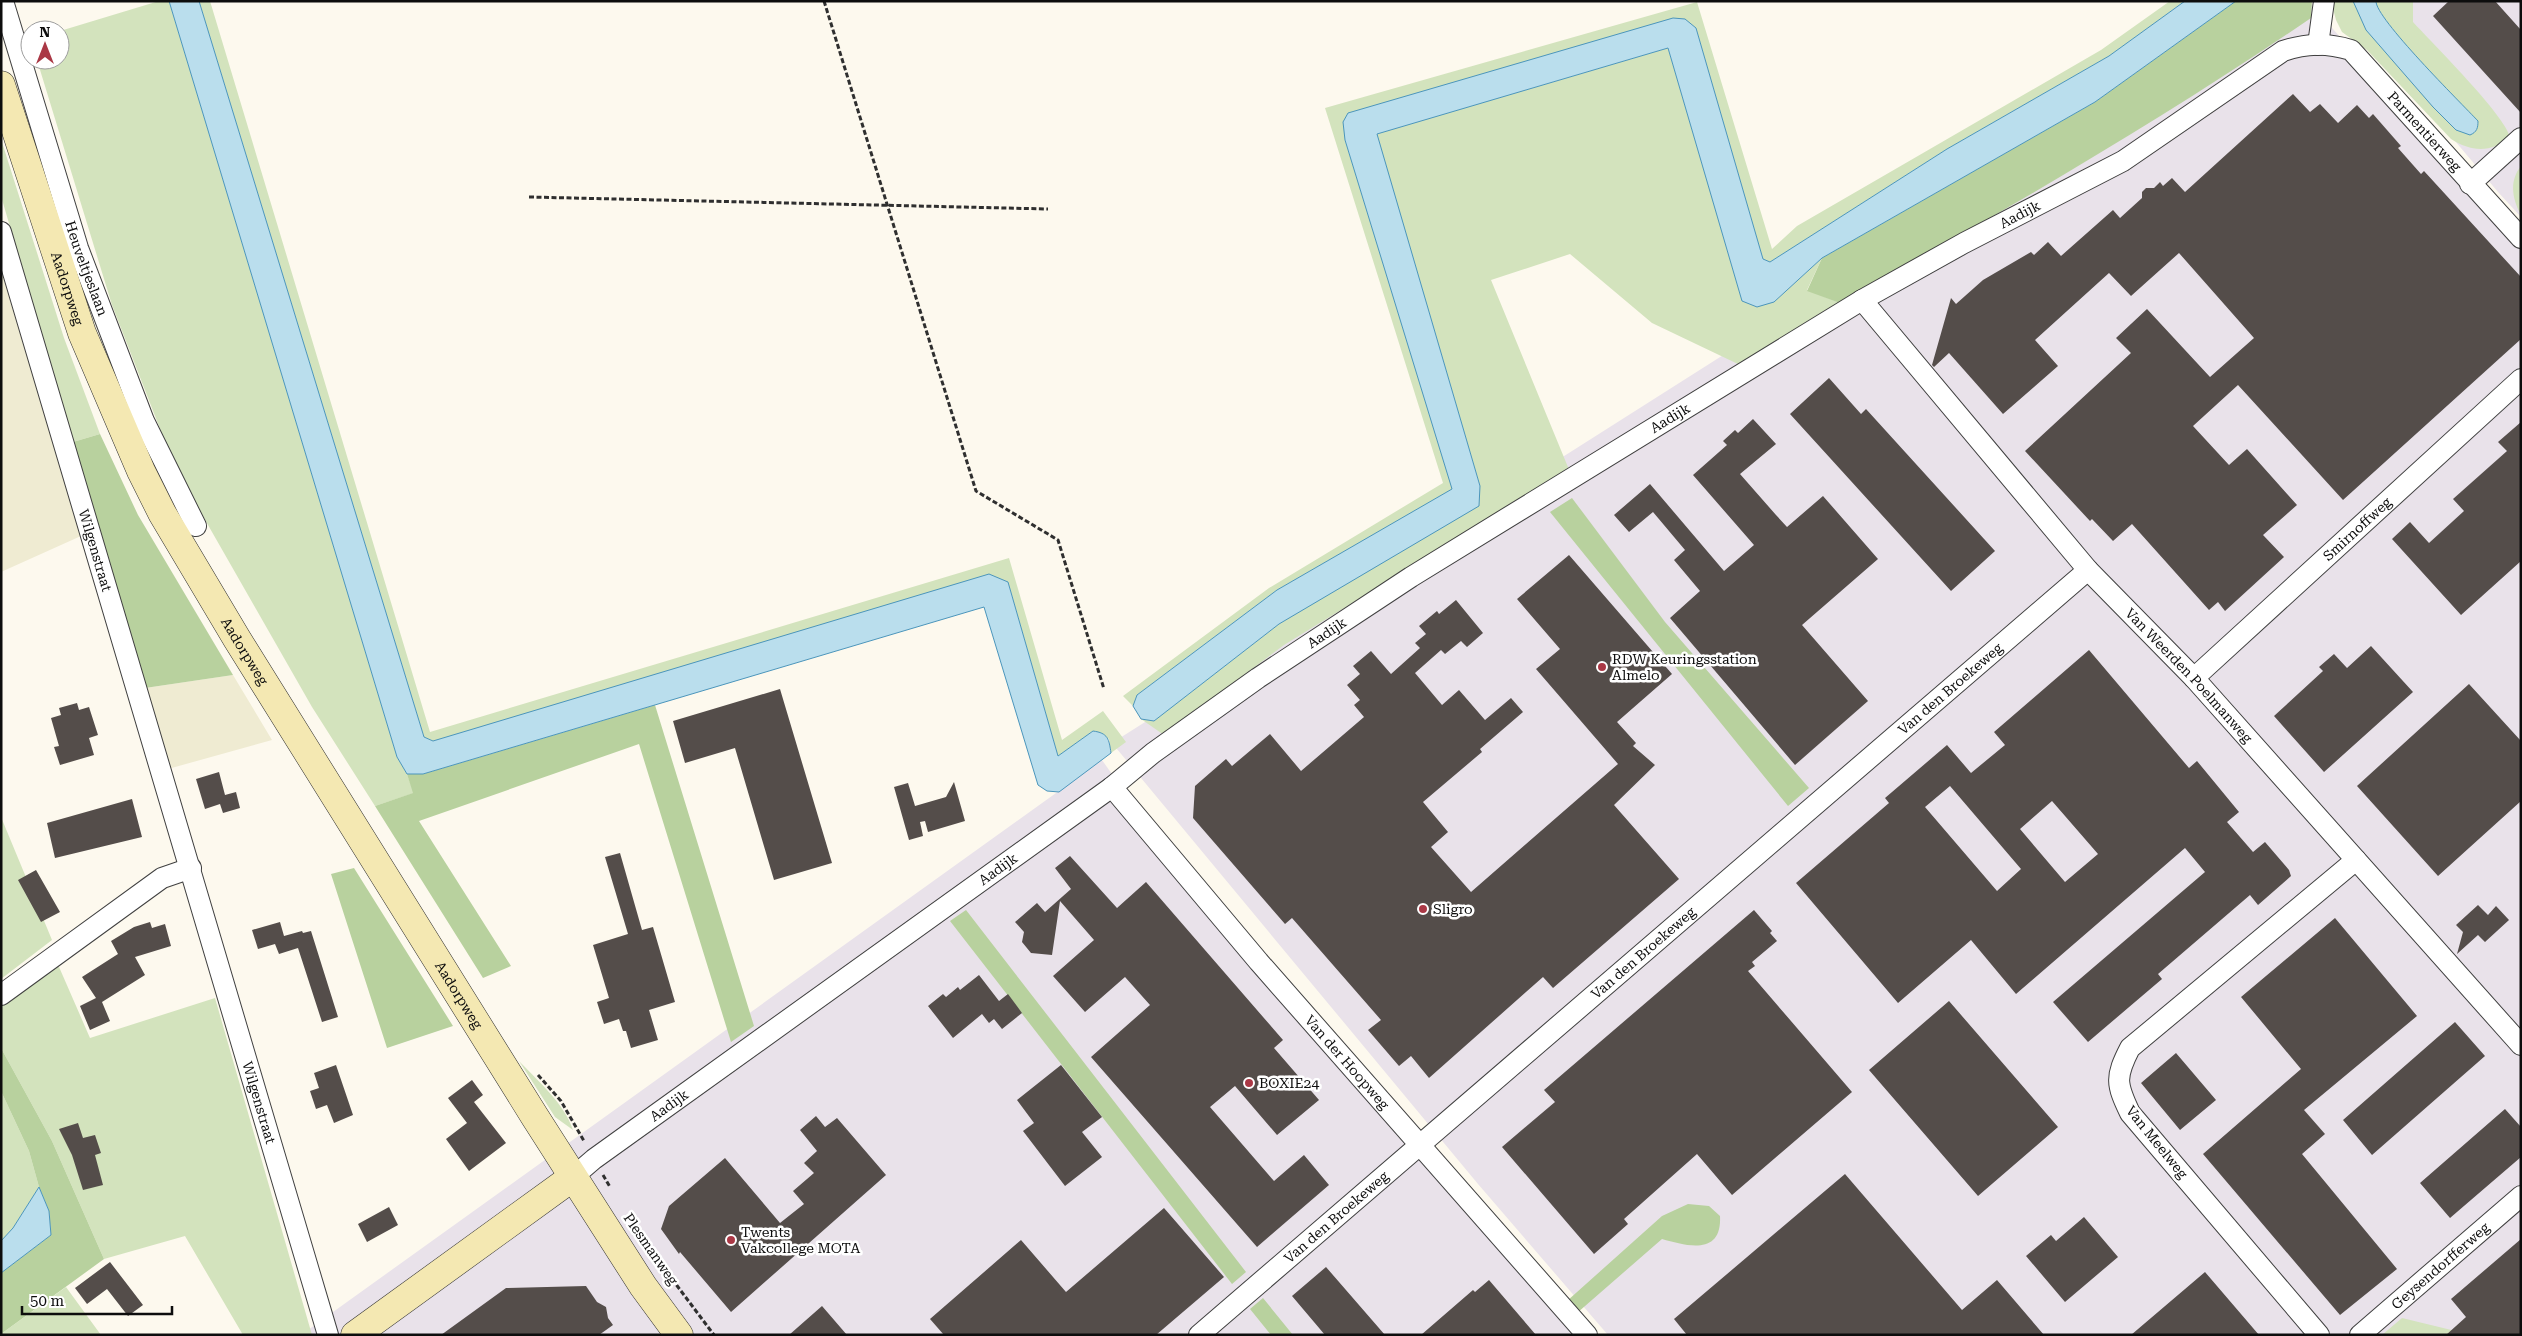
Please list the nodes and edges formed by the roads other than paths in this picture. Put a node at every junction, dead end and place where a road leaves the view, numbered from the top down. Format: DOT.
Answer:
graph roads {
  1 [pos="3,1"];
  2 [pos="2324,1"];
  3 [pos="2318,45"];
  4 [pos="1,84"];
  5 [pos="2521,138"];
  6 [pos="2470,184"];
  7 [pos="1,232"];
  8 [pos="2521,238"];
  9 [pos="1862,300"];
  10 [pos="2521,379"];
  11 [pos="196,526"];
  12 [pos="2088,570"];
  13 [pos="2194,678"];
  14 [pos="1112,787"];
  15 [pos="2356,860"];
  16 [pos="192,868"];
  17 [pos="1,995"];
  18 [pos="2521,1046"];
  19 [pos="1421,1144"];
  20 [pos="573,1177"];
  21 [pos="2521,1196"];
  22 [pos="328,1335"];
  23 [pos="355,1335"];
  24 [pos="678,1335"];
  25 [pos="1199,1335"];
  26 [pos="1587,1335"];
  27 [pos="2319,1335"];
  28 [pos="2360,1335"];
  1 -- 11 [label="street, Heuveltjeslaan"];
  2 -- 3 [label="street"];
  3 -- 6 [label="street, Parmentierweg"];
  3 -- 9 [label="street, Aadijk"];
  4 -- 20 [label="main road, Aadorpweg"];
  5 -- 6 [label="street"];
  6 -- 8 [label="street, Parmentierweg"];
  7 -- 16 [label="street, Wilgenstraat"];
  9 -- 12 [label="street, Van Weerden Poelmanweg"];
  9 -- 14 [label="street, Aadijk"];
  10 -- 13 [label="street, Smirnoffweg"];
  12 -- 13 [label="street, Van Weerden Poelmanweg"];
  12 -- 19 [label="street, Van den Broekeweg"];
  13 -- 15 [label="street, Van Weerden Poelmanweg"];
  14 -- 19 [label="street, Van der Hoopweg"];
  14 -- 20 [label="street, Aadijk"];
  15 -- 18 [label="street, Van Weerden Poelmanweg"];
  15 -- 27 [label="street, Van Meelweg"];
  16 -- 17 [label="street"];
  16 -- 22 [label="street, Wilgenstraat"];
  19 -- 25 [label="street, Van den Broekeweg"];
  19 -- 26 [label="street, Van der Hoopweg"];
  20 -- 23 [label="main road, Aadijk"];
  20 -- 24 [label="main road, Plesmanweg"];
  21 -- 28 [label="street, Geysendorfferweg"];
}
